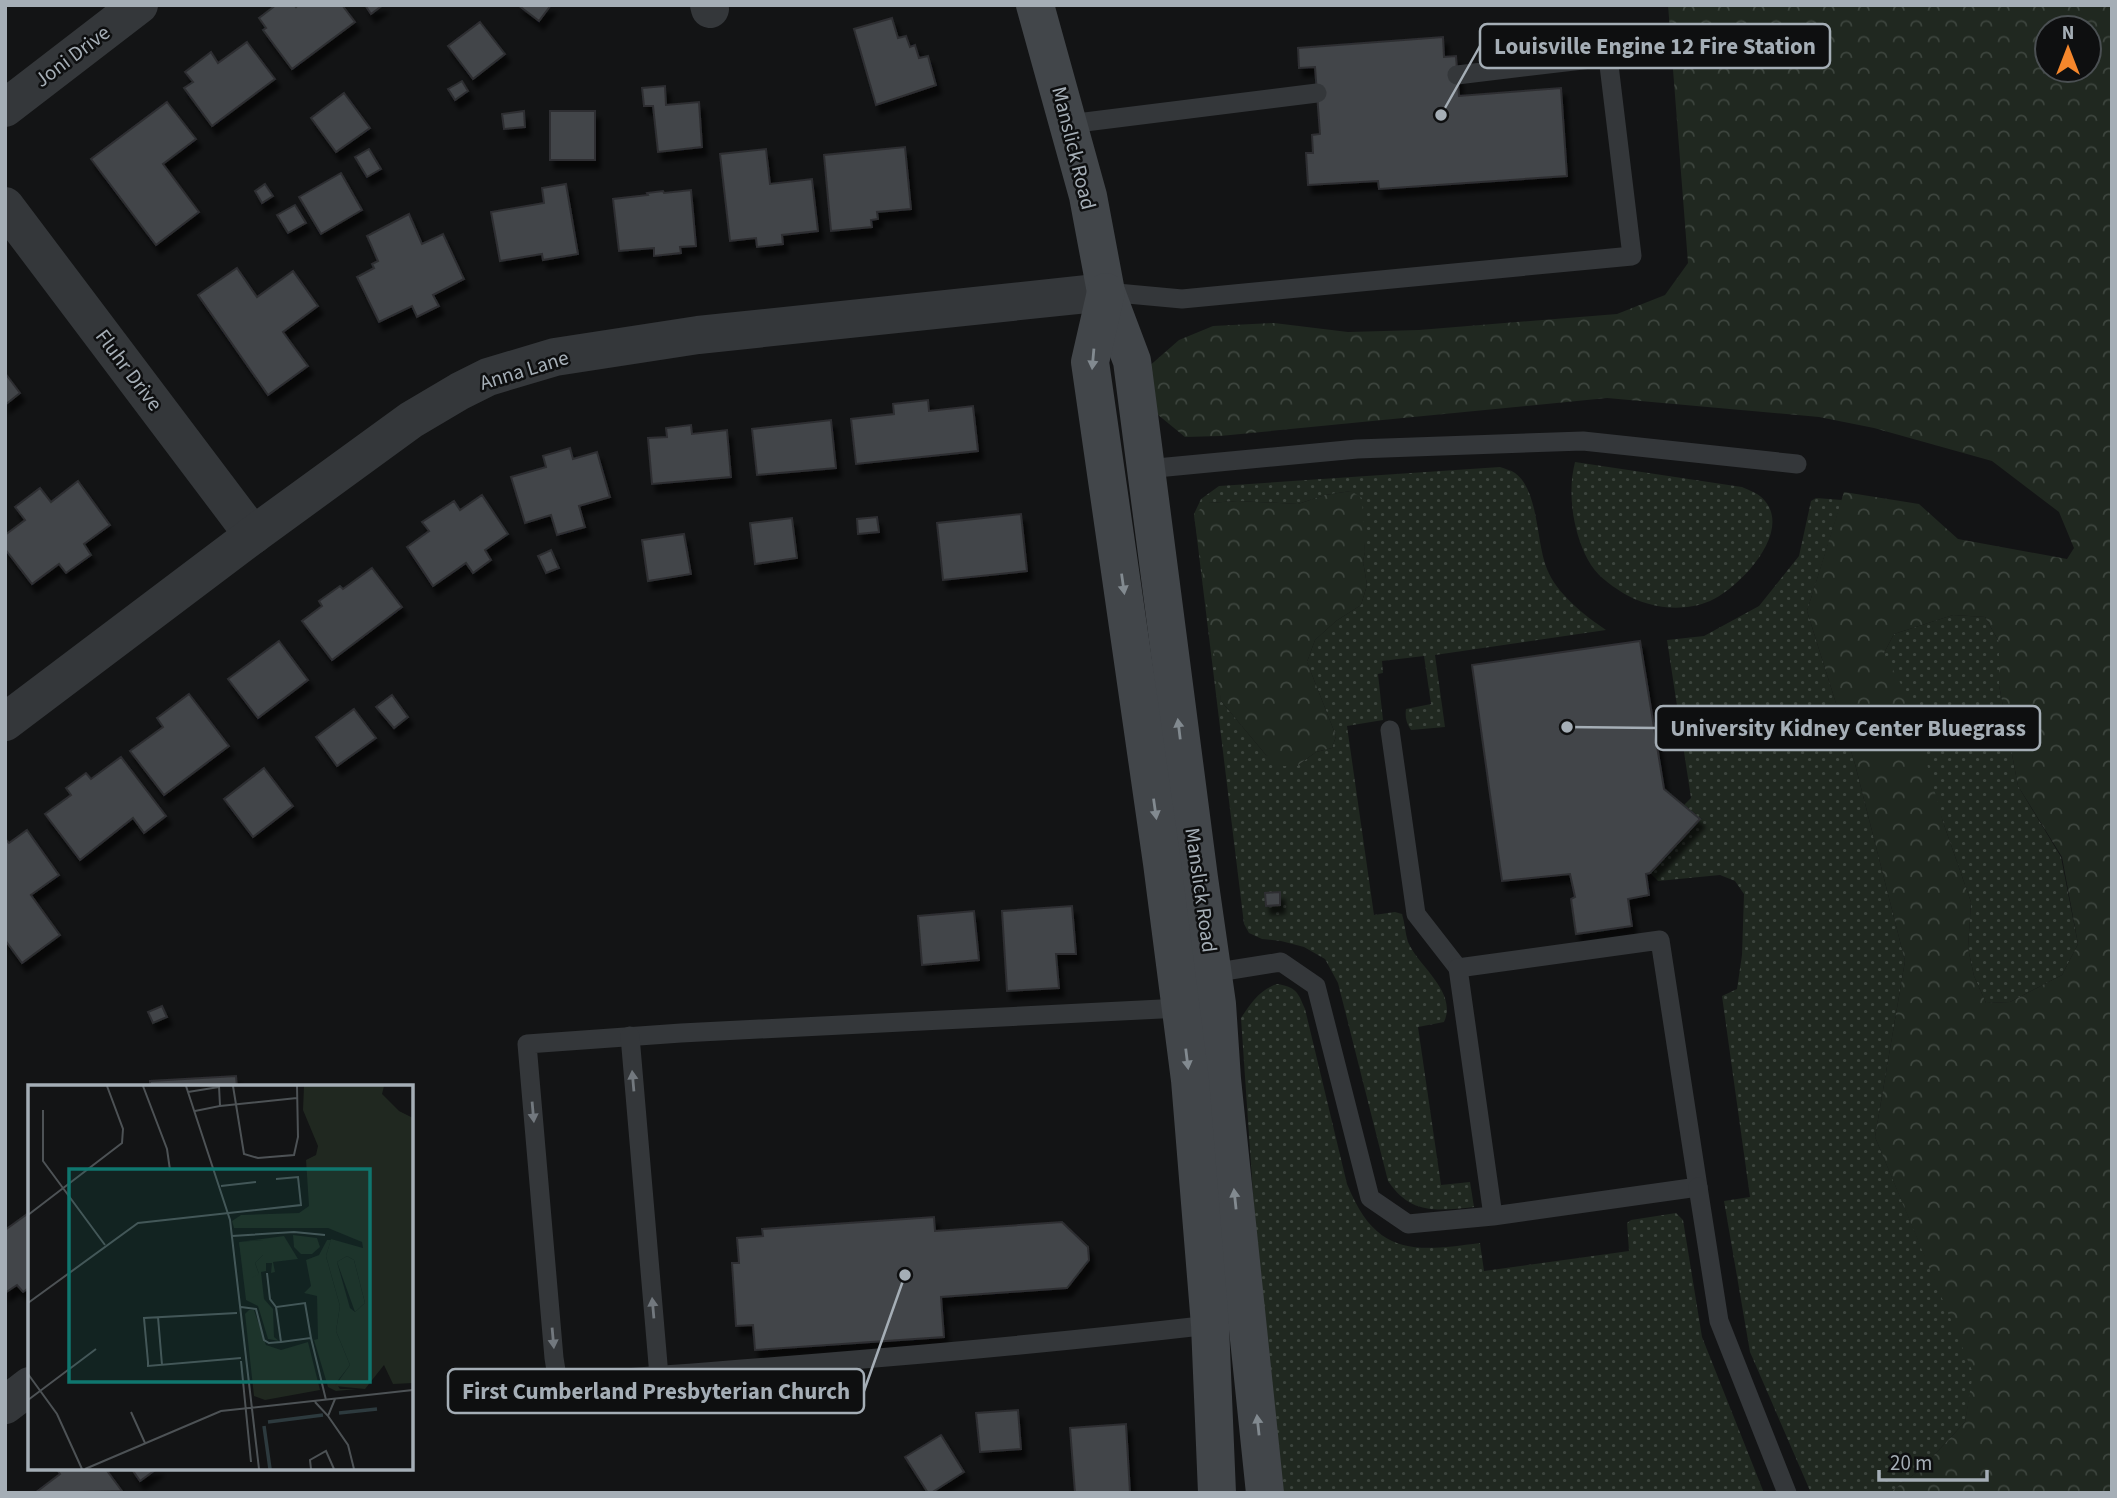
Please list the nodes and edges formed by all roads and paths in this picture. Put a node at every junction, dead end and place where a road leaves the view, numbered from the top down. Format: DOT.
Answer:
graph roads {
  1 [pos="139,5"];
  2 [pos="1035,5"];
  3 [pos="1457,75"];
  4 [pos="1317,93"];
  5 [pos="5,108"];
  6 [pos="1069,124"];
  7 [pos="5,206"];
  8 [pos="1106,292"];
  9 [pos="1797,464"];
  10 [pos="1146,470"];
  11 [pos="253,535"];
  12 [pos="5,722"];
  13 [pos="1390,730"];
  14 [pos="1458,968"];
  15 [pos="1212,973"];
  16 [pos="1181,1008"];
  17 [pos="630,1036"];
  18 [pos="1698,1187"];
  19 [pos="1493,1216"];
  20 [pos="1210,1325"];
  21 [pos="659,1376"];
  22 [pos="28,1388"];
  23 [pos="5,1405"];
  24 [pos="1217,1493"];
  25 [pos="1265,1493"];
  26 [pos="1787,1493"];
  1 -- 5 [label="street, Joni Drive"];
  2 -- 6 [label="main road, Manslick Road"];
  3 -- 8 [label="lane"];
  4 -- 6 [label="lane"];
  6 -- 8 [label="main road, Manslick Road"];
  7 -- 11 [label="street, Fluhr Drive"];
  8 -- 10 [label="main road, Manslick Road"];
  8 -- 11 [label="street, Anna Lane"];
  8 -- 16 [label="main road, Manslick Road, one-way"];
  9 -- 10 [label="lane"];
  15 -- 10 [label="main road, Manslick Road, one-way"];
  11 -- 12 [label="street, Anna Lane"];
  13 -- 14 [label="lane"];
  14 -- 18 [label="lane"];
  14 -- 19 [label="lane"];
  15 -- 19 [label="lane"];
  25 -- 15 [label="main road, Manslick Road, one-way"];
  16 -- 17 [label="lane"];
  16 -- 20 [label="main road, Manslick Road, one-way"];
  21 -- 17 [label="lane, one-way"];
  17 -- 21 [label="lane, one-way"];
  18 -- 19 [label="lane"];
  18 -- 26 [label="lane"];
  20 -- 21 [label="lane"];
  20 -- 24 [label="main road, Manslick Road"];
  22 -- 23 [label="street"];
}
